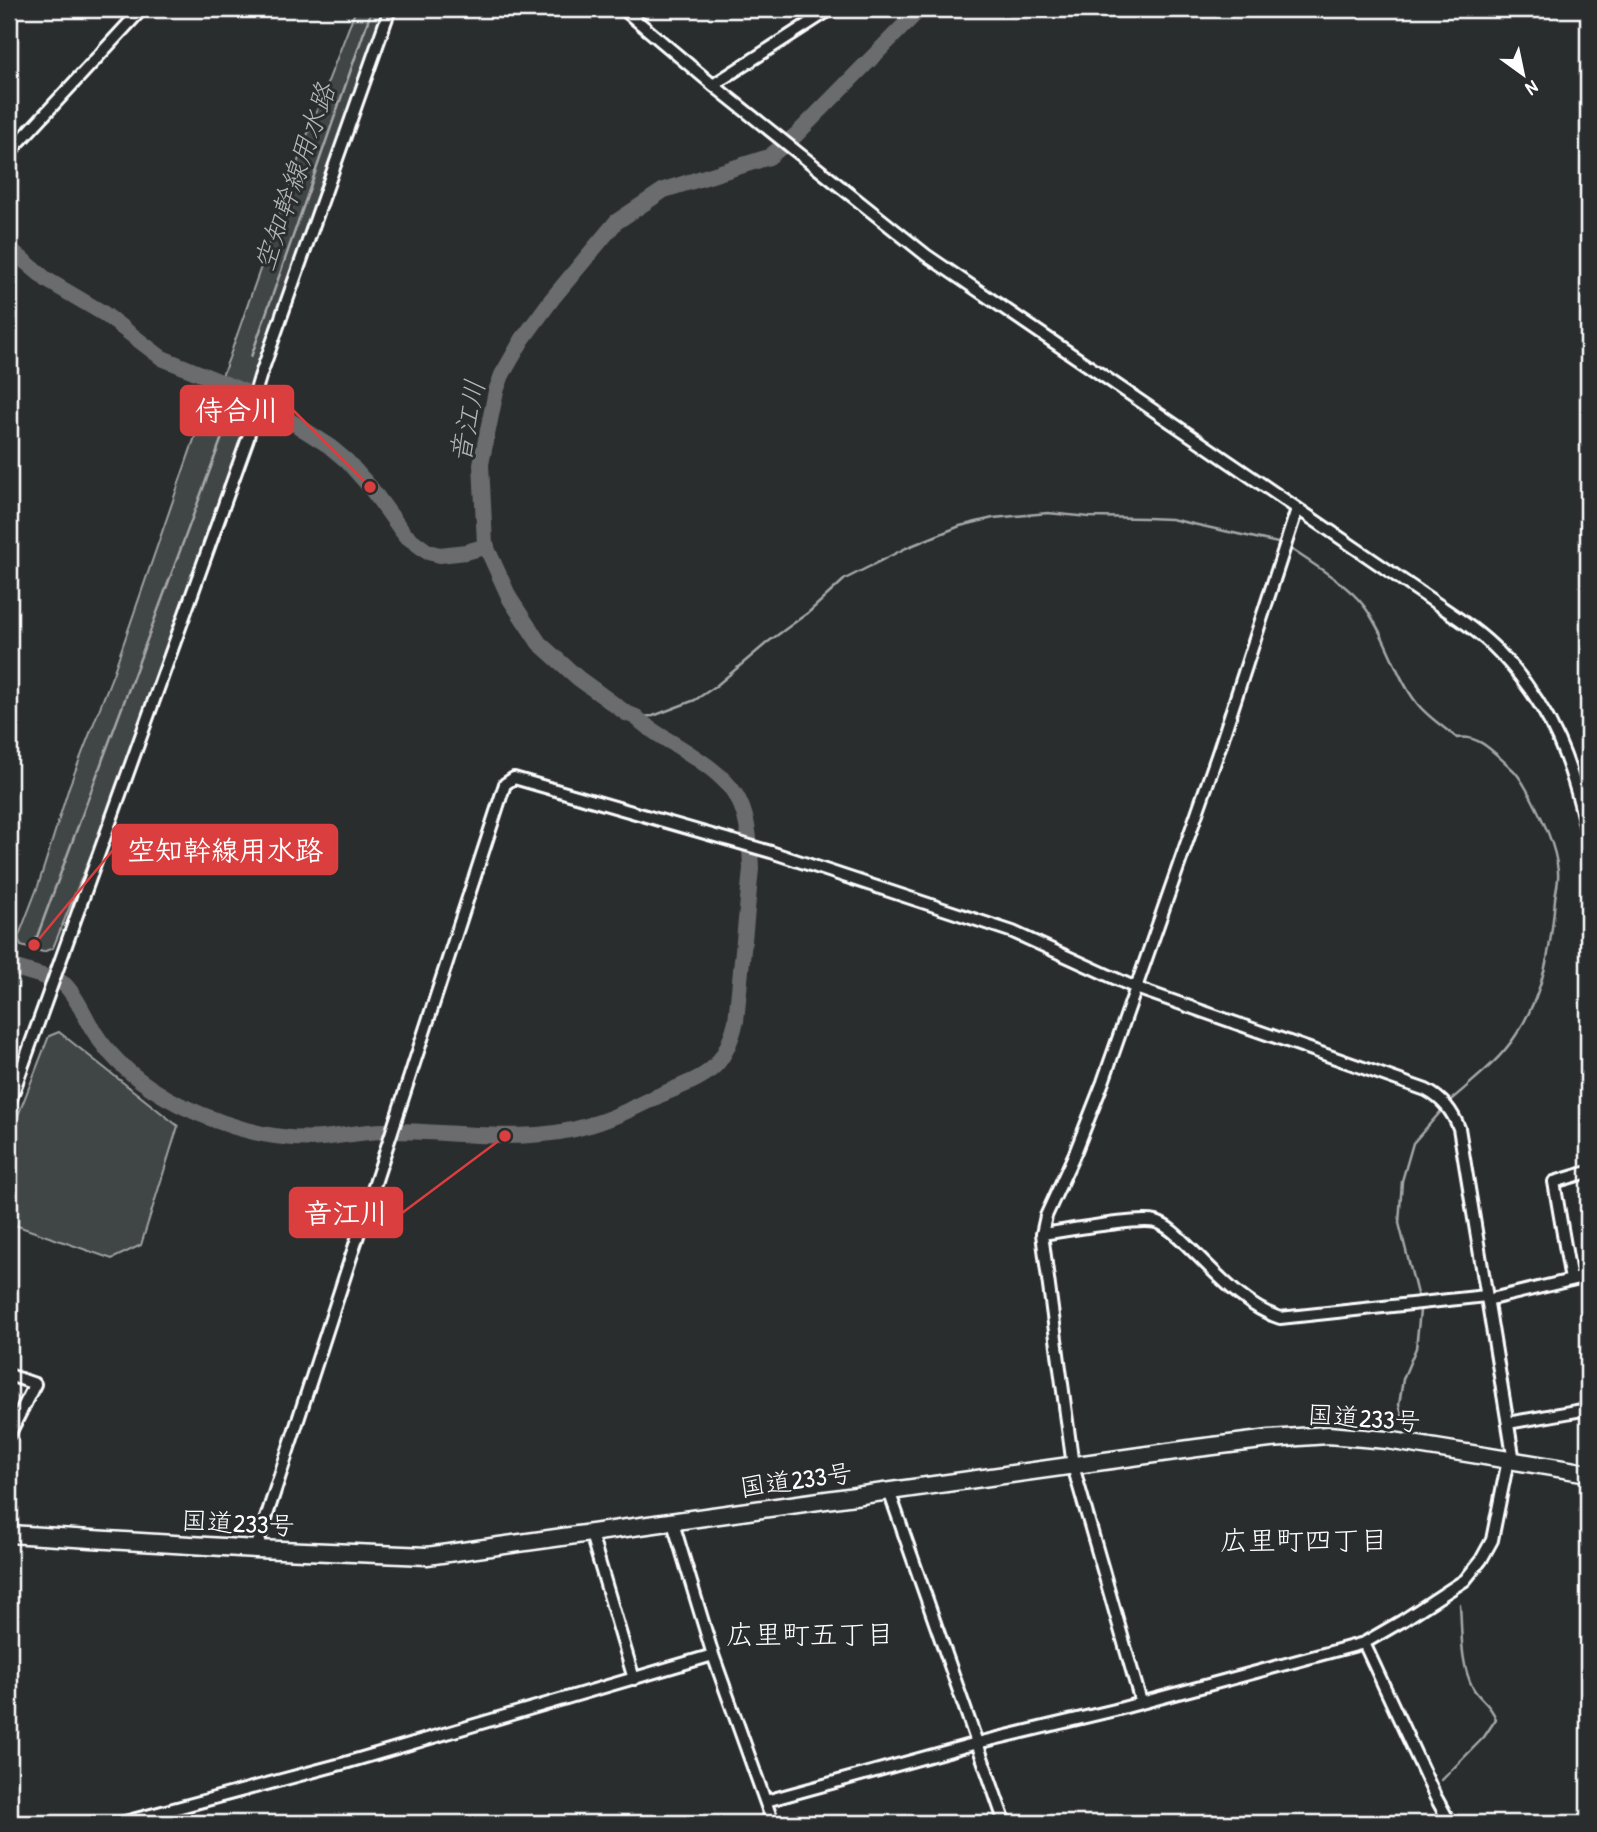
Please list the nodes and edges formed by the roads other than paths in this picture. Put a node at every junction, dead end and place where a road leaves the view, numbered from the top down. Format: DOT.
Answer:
graph roads {
  1 [pos="142,9"];
  2 [pos="390,9"];
  3 [pos="623,9"];
  4 [pos="831,9"];
  5 [pos="713,85"];
  6 [pos="9,153"];
  7 [pos="1297,509"];
  8 [pos="1583,791"];
  9 [pos="1586,817"];
  10 [pos="1588,840"];
  11 [pos="1136,988"];
  12 [pos="9,1104"];
  13 [pos="1588,1172"];
  14 [pos="1042,1234"];
  15 [pos="1588,1276"];
  16 [pos="1571,1280"];
  17 [pos="1486,1298"];
  18 [pos="9,1375"];
  19 [pos="1588,1409"];
  20 [pos="1508,1423"];
  21 [pos="9,1435"];
  22 [pos="1511,1461"];
  23 [pos="1073,1466"];
  24 [pos="1588,1473"];
  25 [pos="889,1491"];
  26 [pos="673,1523"];
  27 [pos="9,1534"];
  28 [pos="591,1534"];
  29 [pos="256,1549"];
  30 [pos="1364,1643"];
  31 [pos="713,1655"];
  32 [pos="634,1679"];
  33 [pos="1141,1702"];
  34 [pos="976,1743"];
  35 [pos="766,1801"];
  36 [pos="121,1823"];
  37 [pos="773,1823"];
  38 [pos="1005,1823"];
  39 [pos="1450,1823"];
  1 -- 6 [label="street"];
  2 -- 12 [label="street"];
  3 -- 5 [label="street"];
  4 -- 5 [label="street"];
  5 -- 7 [label="street"];
  7 -- 8 [label="street"];
  7 -- 11 [label="street"];
  8 -- 9 [label="street"];
  9 -- 10 [label="street"];
  11 -- 14 [label="street"];
  11 -- 17 [label="street"];
  11 -- 29 [label="street"];
  13 -- 16 [label="street"];
  14 -- 17 [label="street"];
  14 -- 23 [label="street"];
  15 -- 16 [label="street"];
  16 -- 17 [label="street"];
  17 -- 20 [label="street"];
  18 -- 21 [label="street"];
  19 -- 20 [label="street"];
  20 -- 22 [label="street"];
  22 -- 23 [label="highway, 国道233号"];
  22 -- 24 [label="highway, 国道233号"];
  22 -- 30 [label="street"];
  23 -- 25 [label="highway, 国道233号"];
  23 -- 33 [label="street"];
  25 -- 26 [label="highway, 国道233号"];
  25 -- 34 [label="street"];
  26 -- 28 [label="highway, 国道233号"];
  26 -- 31 [label="street"];
  27 -- 29 [label="highway, 国道233号"];
  28 -- 29 [label="highway, 国道233号"];
  28 -- 32 [label="street"];
  30 -- 33 [label="street"];
  30 -- 39 [label="street"];
  31 -- 32 [label="street"];
  31 -- 35 [label="street"];
  32 -- 36 [label="street"];
  33 -- 34 [label="street"];
  34 -- 35 [label="street"];
  34 -- 38 [label="street"];
  35 -- 37 [label="street"];
}
